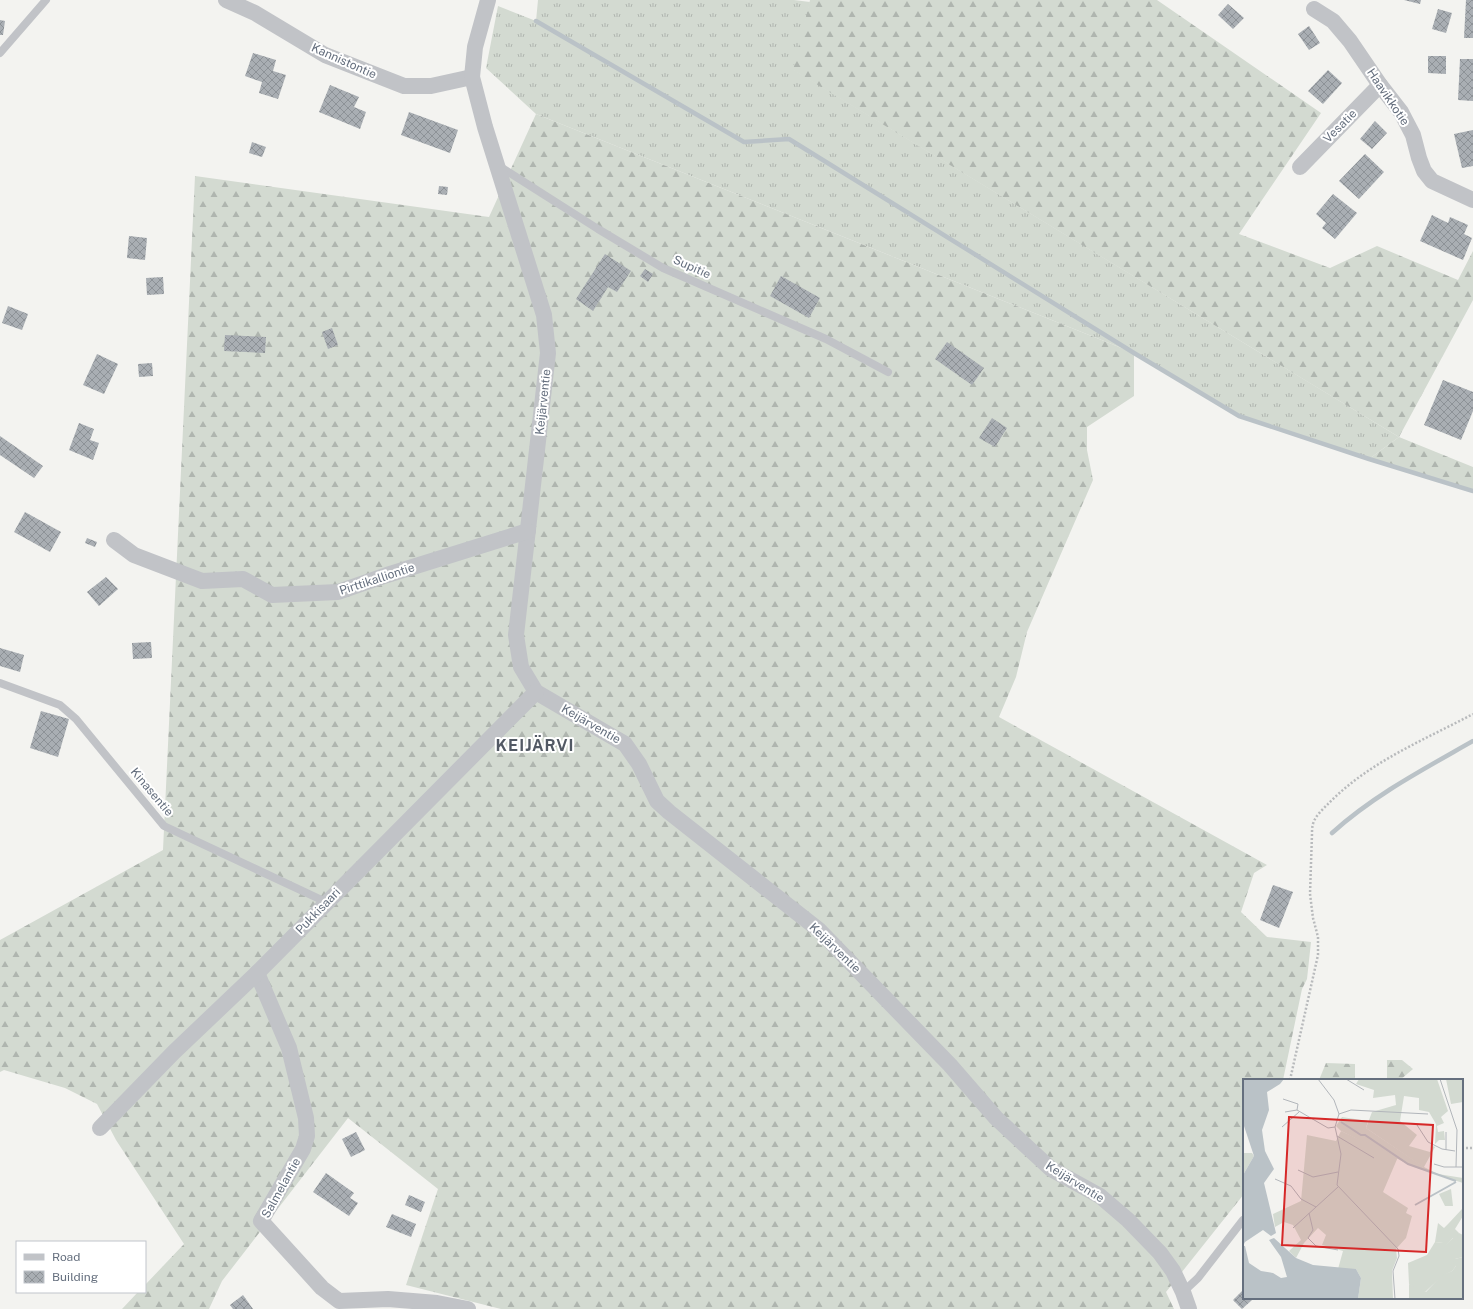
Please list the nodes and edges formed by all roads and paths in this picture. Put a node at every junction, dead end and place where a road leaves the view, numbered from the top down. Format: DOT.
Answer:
graph roads {
  1 [pos="46,0"];
  2 [pos="226,0"];
  3 [pos="488,0"];
  4 [pos="1314,9"];
  5 [pos="0,54"];
  6 [pos="472,77"];
  7 [pos="1380,85"];
  8 [pos="497,164"];
  9 [pos="1300,167"];
  10 [pos="1473,200"];
  11 [pos="888,372"];
  12 [pos="528,531"];
  13 [pos="114,540"];
  14 [pos="0,683"];
  15 [pos="536,692"];
  16 [pos="1473,714"];
  17 [pos="326,902"];
  18 [pos="257,973"];
  19 [pos="1290,1079"];
  20 [pos="100,1128"];
  21 [pos="1243,1220"];
  22 [pos="1183,1292"];
  23 [pos="468,1309"];
  24 [pos="1189,1309"];
  1 -- 5 [label="lane"];
  2 -- 6 [label="street, Kannistontie"];
  3 -- 6 [label="street, Keijärventie"];
  4 -- 7 [label="street, Haavikkotie"];
  6 -- 8 [label="street, Keijärventie"];
  7 -- 9 [label="street, Vesatie"];
  7 -- 10 [label="street, Haavikkotie"];
  8 -- 11 [label="lane, Supitie"];
  8 -- 12 [label="street, Keijärventie"];
  12 -- 13 [label="street, Pirttikalliontie"];
  12 -- 15 [label="street, Keijärventie"];
  14 -- 17 [label="lane, Kinasentie"];
  15 -- 17 [label="street, Pukkisaari"];
  15 -- 22 [label="street, Keijärventie"];
  16 -- 19 [label="path"];
  17 -- 18 [label="street, Pukkisaari"];
  18 -- 20 [label="street, Pukkisaari"];
  18 -- 23 [label="street, Salmelantie"];
  21 -- 22 [label="lane"];
  22 -- 24 [label="street, Keijärventie"];
}
